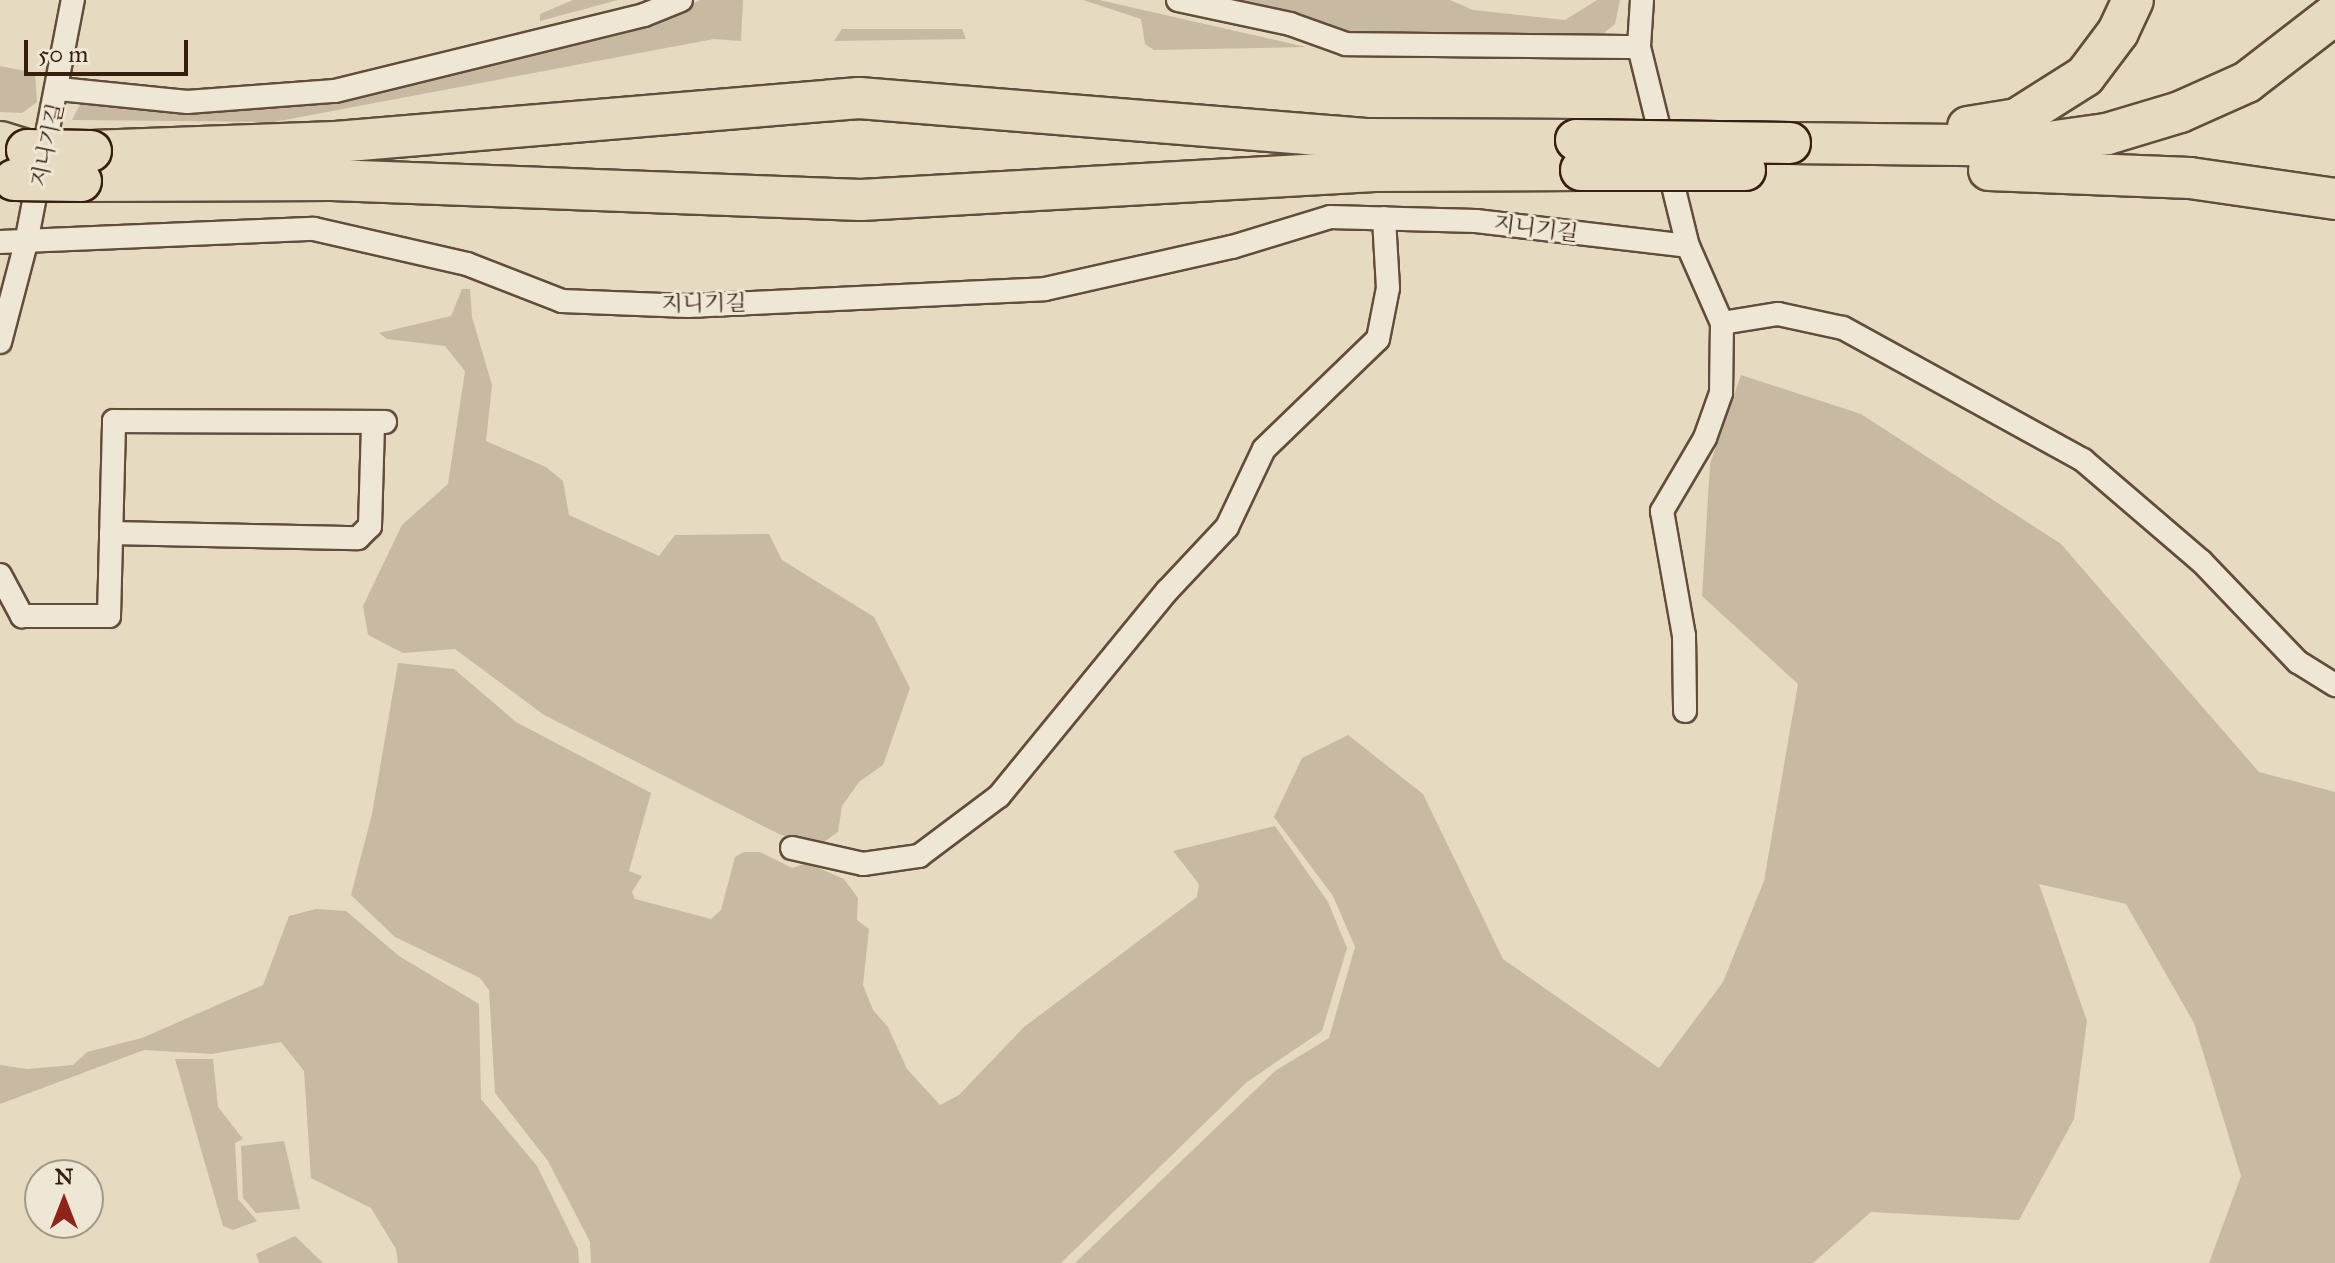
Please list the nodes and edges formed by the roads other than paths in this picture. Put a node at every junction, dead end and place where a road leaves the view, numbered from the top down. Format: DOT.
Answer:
graph roads {
  1 [pos="73,0"];
  2 [pos="681,0"];
  3 [pos="1178,0"];
  4 [pos="1642,0"];
  5 [pos="2133,0"];
  6 [pos="2335,14"];
  7 [pos="2335,43"];
  8 [pos="1639,47"];
  9 [pos="59,89"];
  10 [pos="1802,152"];
  11 [pos="1578,155"];
  12 [pos="7,164"];
  13 [pos="86,166"];
  14 [pos="2028,170"];
  15 [pos="2335,199"];
  16 [pos="1384,218"];
  17 [pos="0,242"];
  18 [pos="26,243"];
  19 [pos="1688,246"];
  20 [pos="1722,323"];
  21 [pos="0,342"];
  22 [pos="111,533"];
  23 [pos="0,575"];
  24 [pos="2335,685"];
  25 [pos="1685,711"];
  26 [pos="792,848"];
  1 -- 9 [label="street, 지니기길"];
  2 -- 9 [label="street"];
  3 -- 8 [label="street"];
  4 -- 8 [label="street"];
  5 -- 10 [label="highway"];
  6 -- 10 [label="highway"];
  7 -- 14 [label="highway"];
  8 -- 19 [label="street"];
  9 -- 18 [label="street, 지니기길"];
  10 -- 11 [label="highway, bridge"];
  10 -- 14 [label="highway"];
  11 -- 13 [label="highway"];
  11 -- 13 [label="highway"];
  12 -- 13 [label="highway, bridge"];
  14 -- 15 [label="highway"];
  16 -- 18 [label="street, 지니기길"];
  16 -- 19 [label="street, 지니기길"];
  16 -- 26 [label="street"];
  17 -- 18 [label="street, 지니기길"];
  18 -- 21 [label="street, 지니기길"];
  19 -- 20 [label="street"];
  20 -- 24 [label="street"];
  20 -- 25 [label="street"];
  22 -- 22 [label="street"];
  22 -- 23 [label="street"];
}
